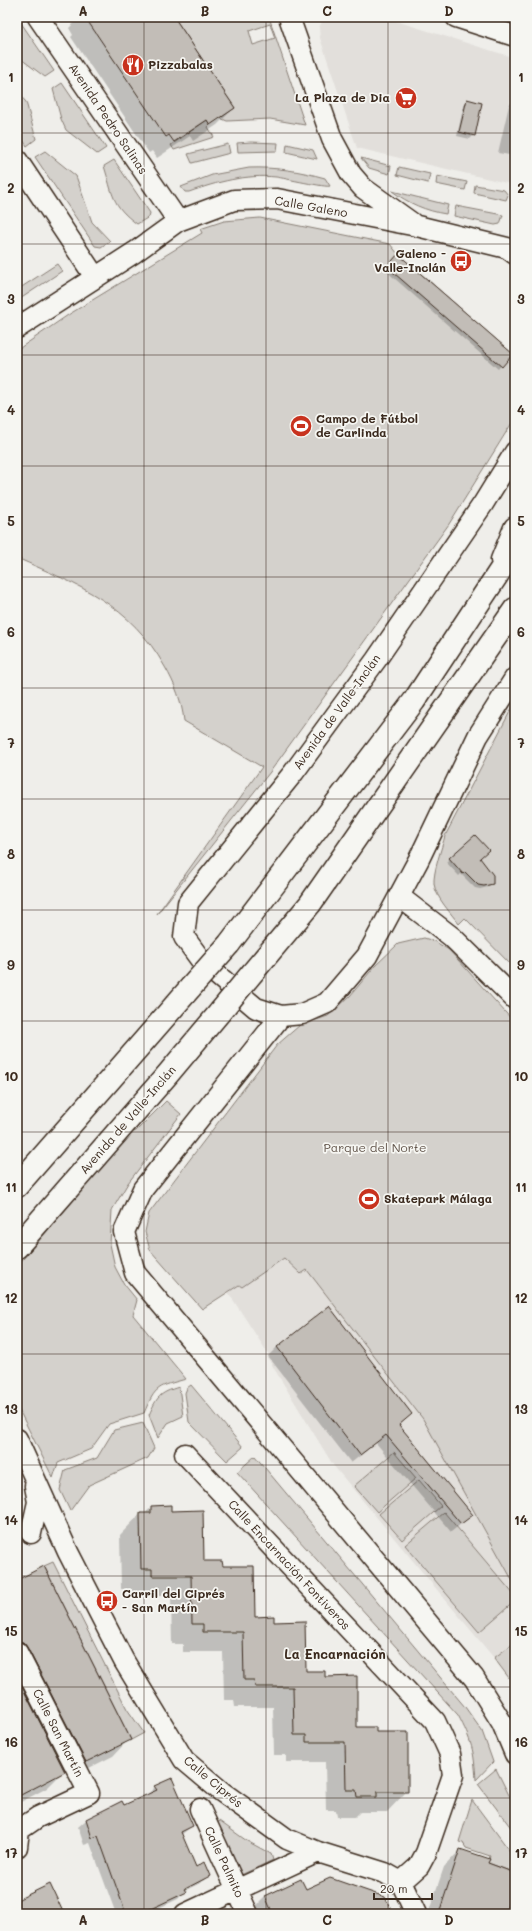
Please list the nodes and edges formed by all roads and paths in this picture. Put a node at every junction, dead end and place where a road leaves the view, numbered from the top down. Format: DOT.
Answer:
graph roads {
  1 [pos="38,17"];
  2 [pos="289,17"];
  3 [pos="303,17"];
  4 [pos="456,17"];
  5 [pos="515,36"];
  6 [pos="303,57"];
  7 [pos="17,160"];
  8 [pos="178,221"];
  9 [pos="417,226"];
  10 [pos="515,254"];
  11 [pos="95,277"];
  12 [pos="17,328"];
  13 [pos="515,452"];
  14 [pos="515,528"];
  15 [pos="515,548"];
  16 [pos="494,580"];
  17 [pos="515,609"];
  18 [pos="515,678"];
  19 [pos="400,896"];
  20 [pos="515,999"];
  21 [pos="281,1016"];
  22 [pos="17,1186"];
  23 [pos="17,1247"];
  24 [pos="17,1439"];
  25 [pos="185,1454"];
  26 [pos="33,1474"];
  27 [pos="24,1536"];
  28 [pos="68,1552"];
  29 [pos="17,1652"];
  30 [pos="515,1754"];
  31 [pos="200,1809"];
  32 [pos="17,1847"];
  33 [pos="318,1852"];
  34 [pos="401,1882"];
  35 [pos="237,1889"];
  36 [pos="185,1914"];
  37 [pos="248,1914"];
  38 [pos="416,1914"];
  1 -- 8 [label="street, Avenida Pedro Salinas"];
  2 -- 6 [label="street"];
  3 -- 6 [label="street"];
  4 -- 5 [label="street"];
  6 -- 9 [label="street"];
  7 -- 11 [label="street"];
  8 -- 9 [label="street, Calle Galeno"];
  8 -- 11 [label="street, Calle Galeno"];
  9 -- 10 [label="street, Calle Galeno"];
  11 -- 12 [label="street, Calle Galeno"];
  13 -- 21 [label="street, Avenida de Valle-Inclán"];
  14 -- 16 [label="main road"];
  15 -- 16 [label="main road"];
  16 -- 22 [label="main road, bridge"];
  17 -- 23 [label="main road, Avenida de Valle-Inclán, bridge"];
  18 -- 19 [label="street, Avenida de Valle-Inclán"];
  19 -- 20 [label="street"];
  19 -- 21 [label="street, Avenida de Valle-Inclán"];
  21 -- 30 [label="street"];
  24 -- 26 [label="street, Calle Ciprés"];
  25 -- 34 [label="street, Calle Encarnación Fontiveros"];
  26 -- 27 [label="street, Calle Ciprés"];
  26 -- 28 [label="street, Calle Ciprés"];
  27 -- 28 [label="street, Calle Ciprés"];
  28 -- 33 [label="street, Calle Ciprés"];
  29 -- 32 [label="street, Calle San Martín"];
  31 -- 35 [label="street, Calle Palmito"];
  33 -- 34 [label="street, Calle Ciprés"];
  33 -- 35 [label="street"];
  34 -- 38 [label="street"];
  35 -- 36 [label="street"];
  35 -- 37 [label="street, Calle Palmito"];
}
